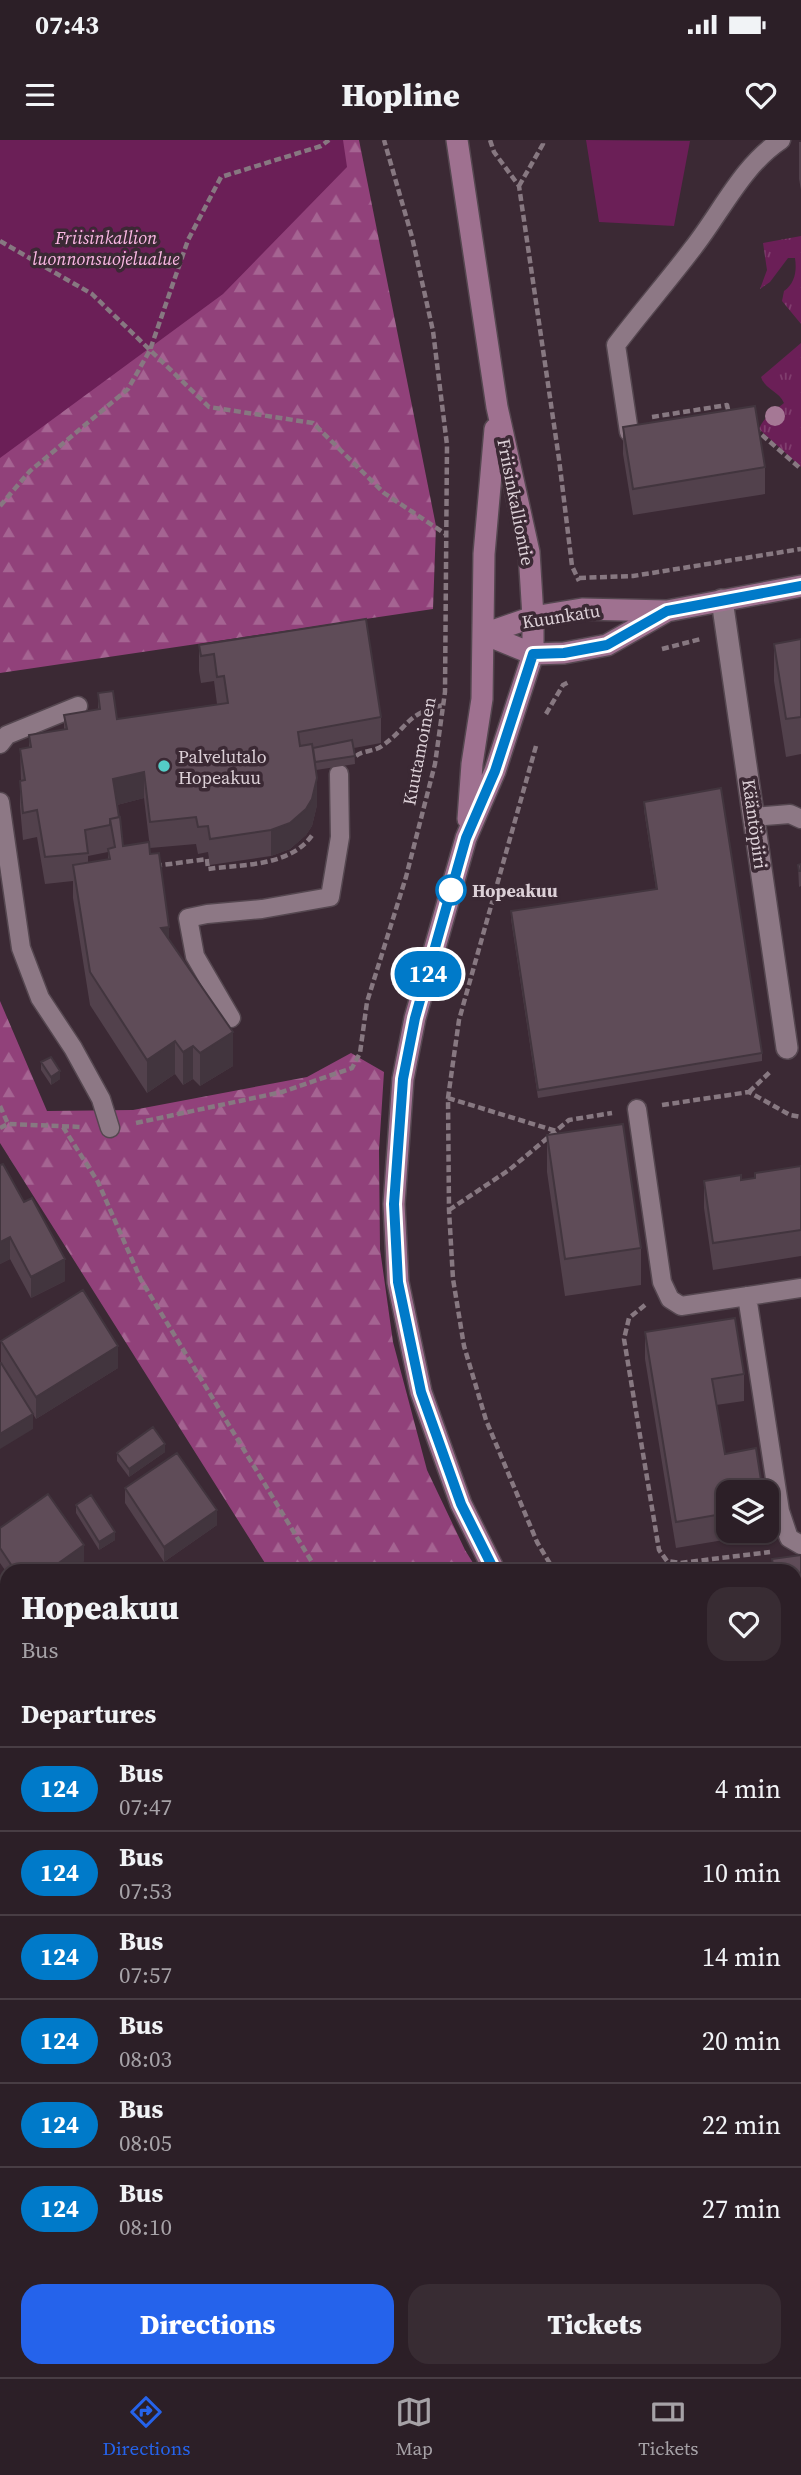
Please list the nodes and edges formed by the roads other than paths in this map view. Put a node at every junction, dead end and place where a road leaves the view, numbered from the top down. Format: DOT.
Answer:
graph roads {
  1 [pos="457,140"];
  2 [pos="781,140"];
  3 [pos="497,407"];
  4 [pos="629,432"];
  5 [pos="801,586"];
  6 [pos="722,600"];
  7 [pos="667,611"];
  8 [pos="533,617"];
  9 [pos="484,634"];
  10 [pos="533,654"];
  11 [pos="78,706"];
  12 [pos="0,744"];
  13 [pos="339,774"];
  14 [pos="0,802"];
  15 [pos="753,817"];
  16 [pos="801,819"];
  17 [pos="466,838"];
  18 [pos="231,1018"];
  19 [pos="787,1048"];
  20 [pos="637,1109"];
  21 [pos="110,1128"];
  22 [pos="801,1288"];
  23 [pos="747,1296"];
  24 [pos="798,1543"];
  25 [pos="491,1564"];
  1 -- 3 [label="main road, Friisinkalliontie"];
  2 -- 4 [label="lane"];
  3 -- 8 [label="main road, Friisinkalliontie"];
  3 -- 9 [label="main road, Friisinkalliontie"];
  5 -- 6 [label="main road, Kuunkatu"];
  6 -- 7 [label="main road, Kuunkatu"];
  6 -- 15 [label="street, Kääntöpiiri"];
  7 -- 8 [label="main road, Kuunkatu"];
  7 -- 10 [label="main road, Kuunkatu"];
  8 -- 9 [label="main road, Kuunkatu"];
  8 -- 10 [label="main road, Friisinkalliontie"];
  9 -- 10 [label="main road, Kuunkatu"];
  9 -- 17 [label="main road, Friisinkalliontie"];
  10 -- 17 [label="main road, Friisinkalliontie"];
  11 -- 12 [label="lane"];
  13 -- 18 [label="lane"];
  14 -- 21 [label="lane"];
  15 -- 16 [label="lane"];
  15 -- 19 [label="street, Kääntöpiiri"];
  17 -- 25 [label="main road, Friisinkalliontie"];
  20 -- 23 [label="lane"];
  22 -- 23 [label="lane"];
  23 -- 24 [label="lane"];
}
